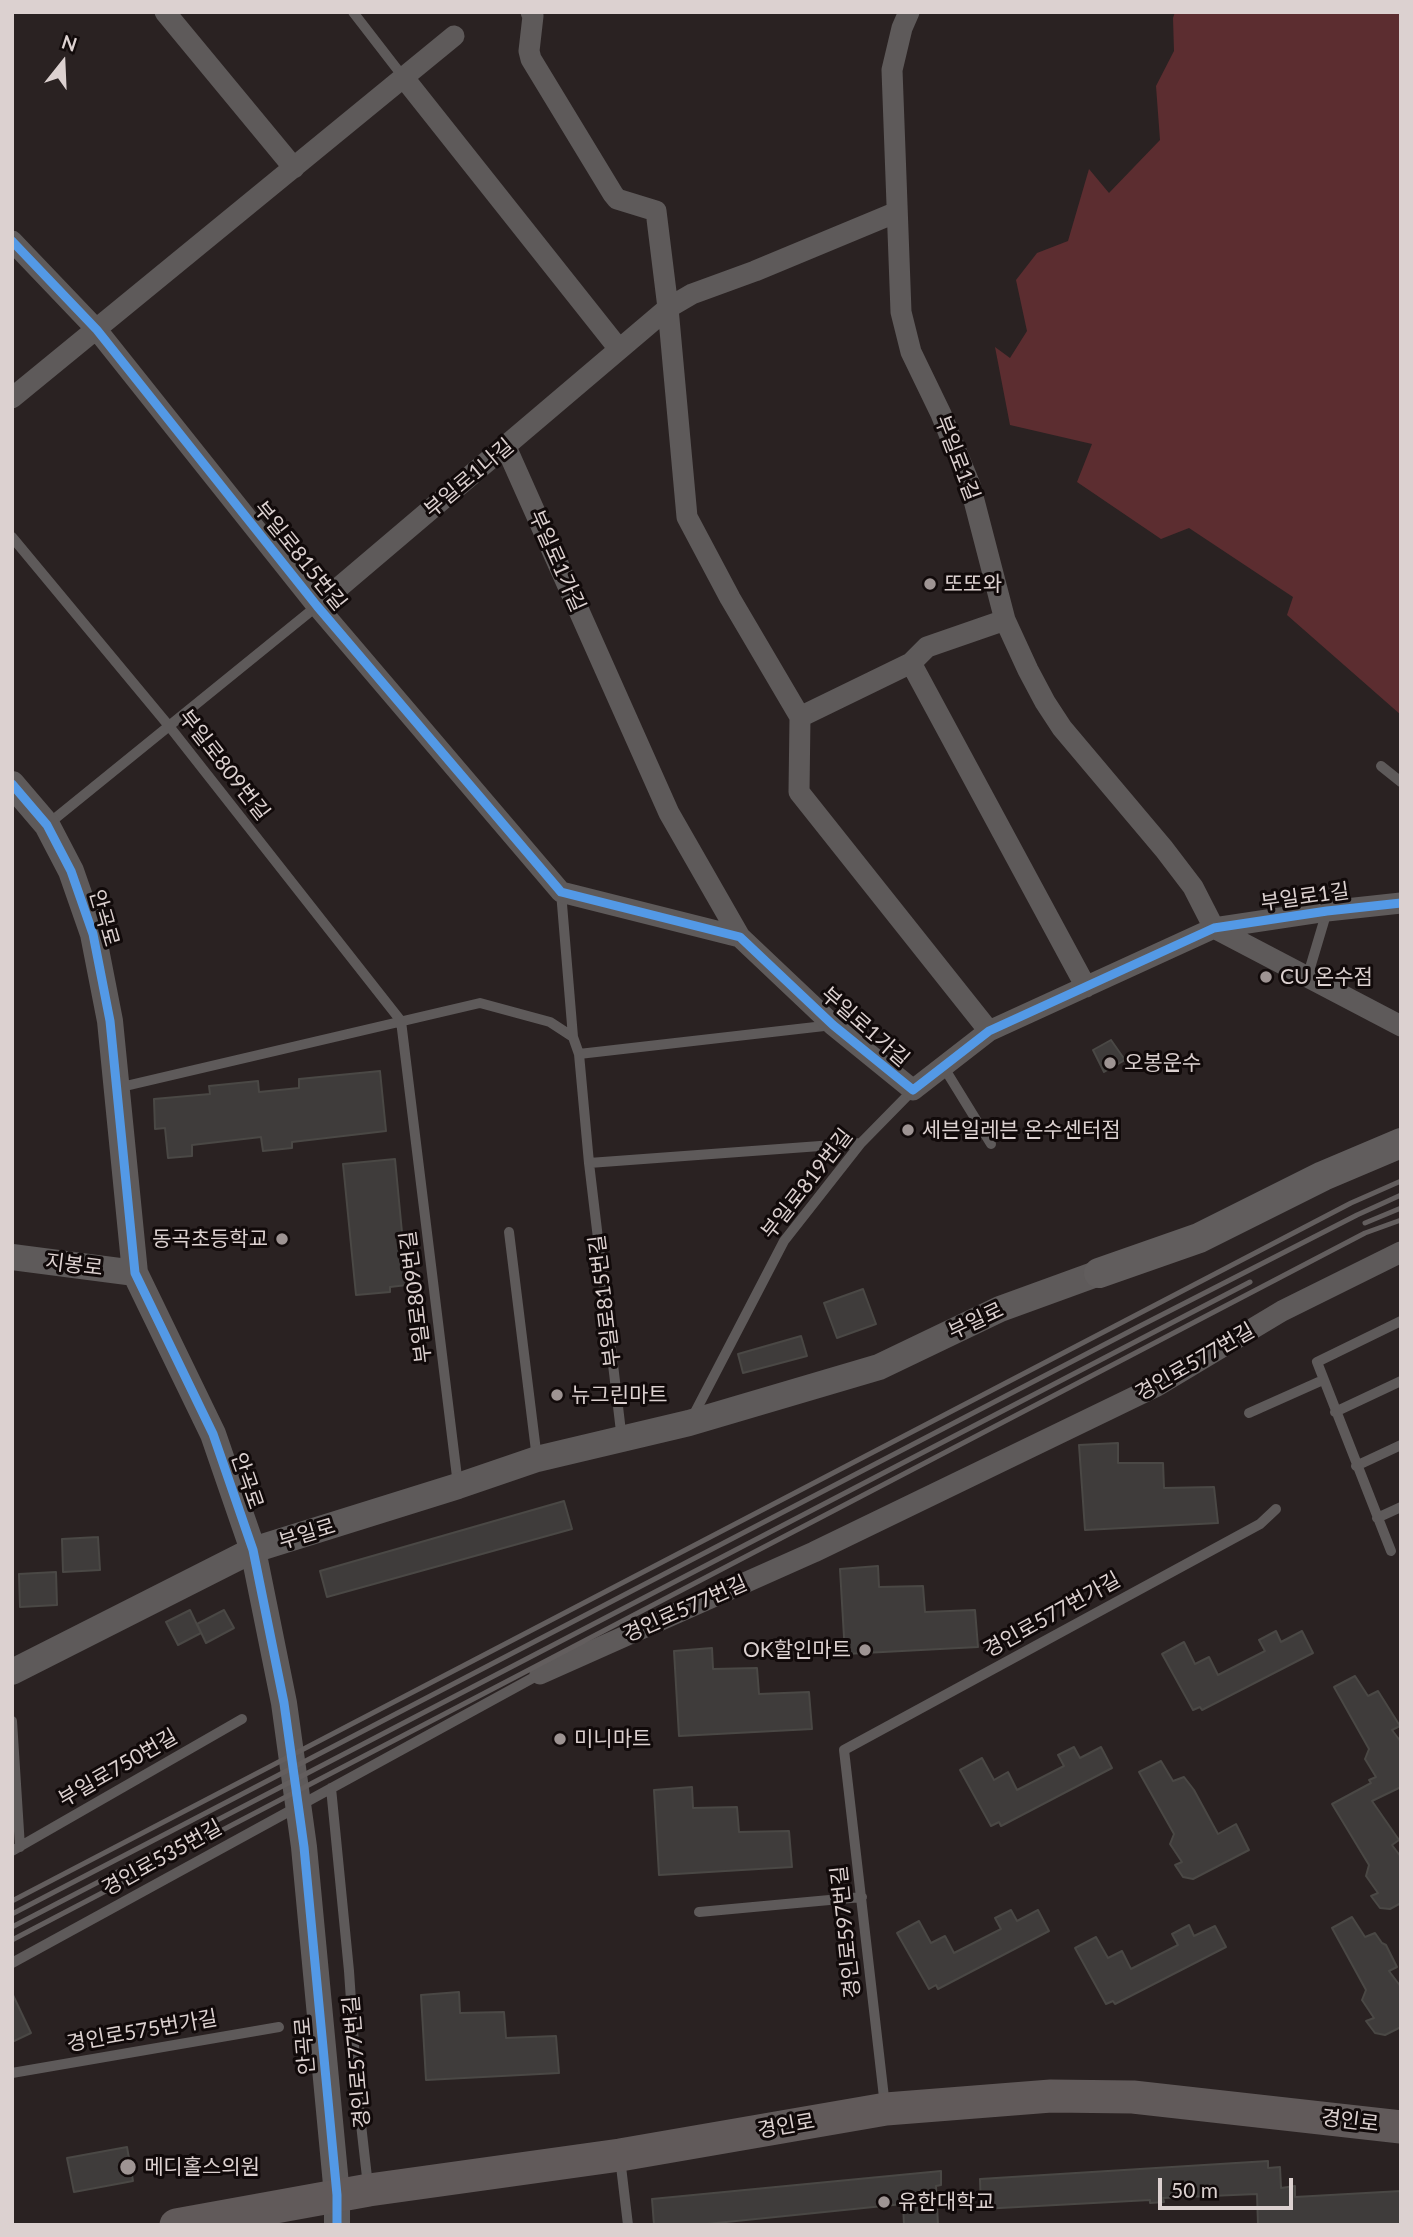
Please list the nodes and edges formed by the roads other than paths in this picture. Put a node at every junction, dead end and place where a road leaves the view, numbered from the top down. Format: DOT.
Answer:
graph roads {
  1 [pos="165,12"];
  2 [pos="353,12"];
  3 [pos="909,12"];
  4 [pos="534,14"];
  5 [pos="454,37"];
  6 [pos="404,78"];
  7 [pos="294,168"];
  8 [pos="897,212"];
  9 [pos="12,241"];
  10 [pos="668,308"];
  11 [pos="97,330"];
  12 [pos="620,349"];
  13 [pos="12,398"];
  14 [pos="506,447"];
  15 [pos="12,537"];
  16 [pos="317,606"];
  17 [pos="1005,621"];
  18 [pos="911,663"];
  19 [pos="800,717"];
  20 [pos="169,726"];
  21 [pos="1381,766"];
  22 [pos="1401,782"];
  23 [pos="12,784"];
  24 [pos="47,825"];
  25 [pos="561,892"];
  26 [pos="1401,903"];
  27 [pos="1327,911"];
  28 [pos="1214,928"];
  29 [pos="740,937"];
  30 [pos="1307,978"];
  31 [pos="1086,987"];
  32 [pos="401,1021"];
  33 [pos="833,1025"];
  34 [pos="1401,1026"];
  35 [pos="989,1031"];
  36 [pos="573,1037"];
  37 [pos="579,1054"];
  38 [pos="943,1066"];
  39 [pos="117,1088"];
  40 [pos="913,1090"];
  41 [pos="861,1143"];
  42 [pos="1401,1143"];
  43 [pos="991,1144"];
  44 [pos="589,1163"];
  45 [pos="509,1232"];
  46 [pos="1401,1252"];
  47 [pos="12,1257"];
  48 [pos="135,1273"];
  49 [pos="1098,1273"];
  50 [pos="1401,1321"];
  51 [pos="1324,1380"];
  52 [pos="1401,1381"];
  53 [pos="1335,1412"];
  54 [pos="1249,1413"];
  55 [pos="689,1423"];
  56 [pos="622,1440"];
  57 [pos="1401,1445"];
  58 [pos="537,1459"];
  59 [pos="1356,1465"];
  60 [pos="458,1486"];
  61 [pos="1401,1507"];
  62 [pos="1276,1509"];
  63 [pos="1377,1518"];
  64 [pos="253,1550"];
  65 [pos="1391,1551"];
  66 [pos="12,1672"];
  67 [pos="540,1674"];
  68 [pos="243,1718"];
  69 [pos="12,1721"];
  70 [pos="844,1750"];
  71 [pos="331,1788"];
  72 [pos="16,1849"];
  73 [pos="862,1897"];
  74 [pos="699,1912"];
  75 [pos="12,1963"];
  76 [pos="279,2027"];
  77 [pos="12,2073"];
  78 [pos="886,2109"];
  79 [pos="1401,2127"];
  80 [pos="620,2155"];
  81 [pos="348,2203"];
  82 [pos="176,2225"];
  83 [pos="628,2225"];
  1 -- 7 [label="street"];
  2 -- 6 [label="lane"];
  3 -- 8 [label="street, 부일로1길"];
  4 -- 10 [label="street"];
  5 -- 6 [label="street"];
  6 -- 7 [label="street"];
  6 -- 12 [label="street"];
  7 -- 11 [label="street"];
  8 -- 10 [label="street, 부일로1나길"];
  8 -- 17 [label="street, 부일로1길"];
  9 -- 11 [label="street, 부일로815번길"];
  10 -- 12 [label="street, 부일로1나길"];
  10 -- 19 [label="street"];
  11 -- 13 [label="street"];
  11 -- 16 [label="street, 부일로815번길"];
  12 -- 14 [label="street, 부일로1나길"];
  14 -- 16 [label="street, 부일로1나길"];
  14 -- 29 [label="street, 부일로1가길"];
  15 -- 20 [label="lane, 부일로809번길"];
  16 -- 20 [label="lane"];
  16 -- 25 [label="street, 부일로815번길"];
  17 -- 18 [label="street"];
  17 -- 28 [label="street, 부일로1길"];
  18 -- 19 [label="street"];
  18 -- 31 [label="street"];
  19 -- 35 [label="street"];
  20 -- 24 [label="lane"];
  20 -- 32 [label="lane, 부일로809번길"];
  21 -- 22 [label="lane"];
  23 -- 24 [label="street, 안곡로"];
  24 -- 39 [label="street, 안곡로"];
  25 -- 29 [label="street, 부일로1가길"];
  25 -- 36 [label="lane, 부일로815번길"];
  26 -- 27 [label="street, 부일로1길"];
  27 -- 28 [label="street, 부일로1길"];
  27 -- 30 [label="lane"];
  28 -- 30 [label="street"];
  28 -- 31 [label="street, 부일로1가길"];
  29 -- 33 [label="street, 부일로1가길"];
  30 -- 34 [label="street"];
  31 -- 35 [label="street, 부일로1가길"];
  32 -- 36 [label="lane"];
  32 -- 39 [label="lane"];
  32 -- 60 [label="lane, 부일로809번길"];
  33 -- 37 [label="lane"];
  33 -- 40 [label="street, 부일로1가길"];
  35 -- 38 [label="street, 부일로1가길"];
  36 -- 37 [label="lane, 부일로815번길"];
  37 -- 44 [label="lane, 부일로815번길"];
  38 -- 40 [label="street, 부일로1가길"];
  38 -- 43 [label="lane"];
  39 -- 48 [label="street, 안곡로"];
  40 -- 41 [label="lane, 부일로819번길"];
  41 -- 44 [label="lane"];
  41 -- 55 [label="lane, 부일로819번길"];
  42 -- 49 [label="main road, 부일로"];
  44 -- 56 [label="lane, 부일로815번길"];
  45 -- 58 [label="lane"];
  46 -- 67 [label="street, 경인로577번길"];
  47 -- 48 [label="street, 지봉로"];
  48 -- 64 [label="street, 안곡로"];
  49 -- 55 [label="street, 부일로"];
  50 -- 51 [label="lane"];
  51 -- 53 [label="lane"];
  51 -- 54 [label="lane"];
  52 -- 53 [label="lane"];
  53 -- 59 [label="lane"];
  55 -- 56 [label="street, 부일로"];
  56 -- 58 [label="street, 부일로"];
  57 -- 59 [label="lane"];
  58 -- 60 [label="street, 부일로"];
  59 -- 63 [label="lane"];
  60 -- 64 [label="street, 부일로"];
  61 -- 63 [label="lane"];
  62 -- 70 [label="lane, 경인로577번가길"];
  63 -- 65 [label="lane"];
  64 -- 66 [label="street, 부일로"];
  64 -- 81 [label="street, 안곡로"];
  67 -- 71 [label="lane, 경인로577번길"];
  68 -- 72 [label="lane, 부일로750번길"];
  69 -- 72 [label="lane"];
  70 -- 73 [label="lane, 경인로597번길"];
  71 -- 75 [label="lane, 경인로535번길"];
  71 -- 81 [label="lane, 경인로577번길"];
  73 -- 74 [label="lane"];
  73 -- 78 [label="lane, 경인로597번길"];
  76 -- 77 [label="lane, 경인로575번가길"];
  78 -- 79 [label="main road, 경인로"];
  78 -- 80 [label="main road, 경인로"];
  80 -- 81 [label="main road, 경인로"];
  80 -- 83 [label="lane"];
  81 -- 82 [label="main road, 경인로"];
}
